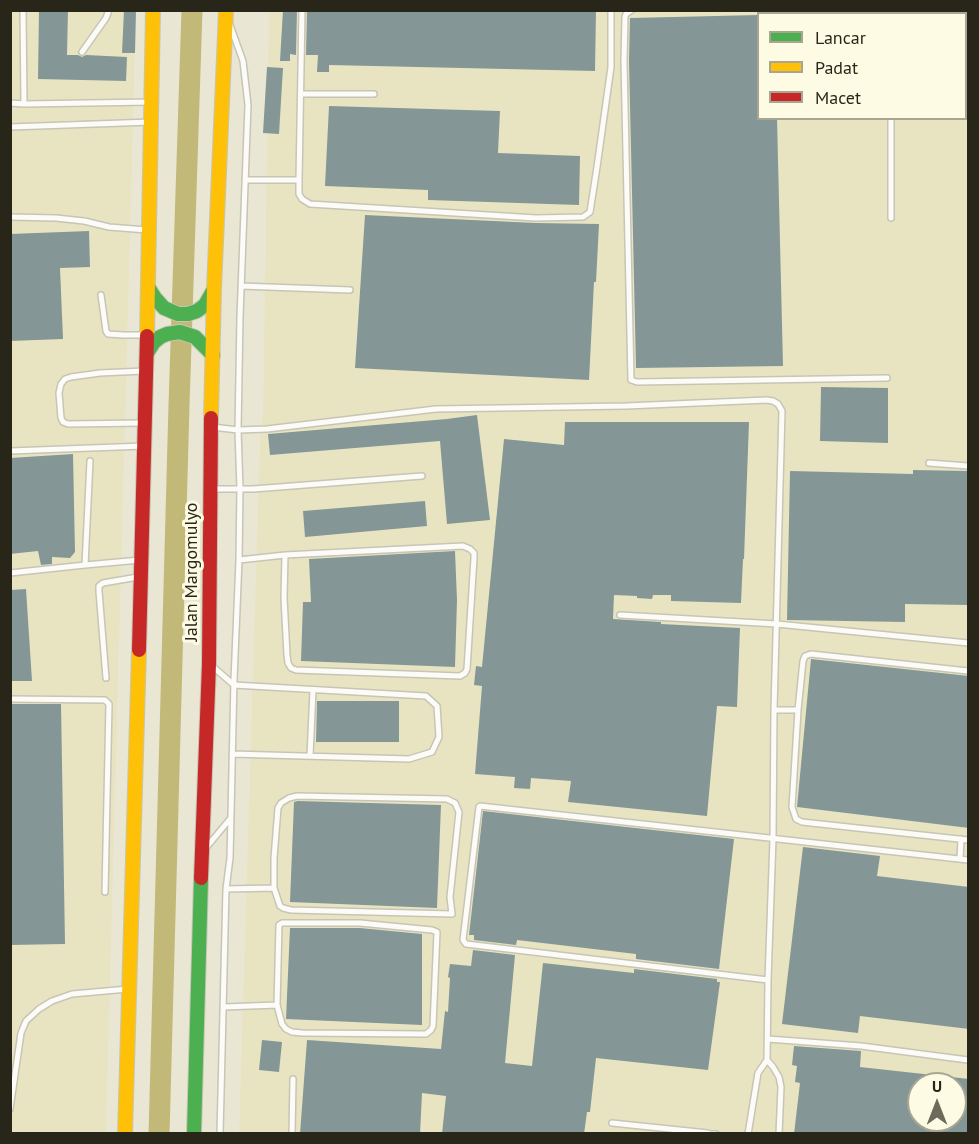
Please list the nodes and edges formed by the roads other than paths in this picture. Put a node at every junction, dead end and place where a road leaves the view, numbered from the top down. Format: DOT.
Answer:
graph roads {
  1 [pos="23,10"];
  2 [pos="110,10"];
  3 [pos="153,10"];
  4 [pos="302,10"];
  5 [pos="611,10"];
  6 [pos="632,10"];
  7 [pos="226,11"];
  8 [pos="82,52"];
  9 [pos="301,94"];
  10 [pos="374,94"];
  11 [pos="152,102"];
  12 [pos="10,103"];
  13 [pos="24,104"];
  14 [pos="891,120"];
  15 [pos="152,122"];
  16 [pos="10,127"];
  17 [pos="245,180"];
  18 [pos="299,180"];
  19 [pos="10,217"];
  20 [pos="891,218"];
  21 [pos="149,230"];
  22 [pos="241,286"];
  23 [pos="350,290"];
  24 [pos="152,293"];
  25 [pos="211,294"];
  26 [pos="101,296"];
  27 [pos="149,344"];
  28 [pos="210,352"];
  29 [pos="147,371"];
  30 [pos="887,378"];
  31 [pos="146,423"];
  32 [pos="211,427"];
  33 [pos="238,430"];
  34 [pos="145,446"];
  35 [pos="10,451"];
  36 [pos="90,461"];
  37 [pos="929,463"];
  38 [pos="969,466"];
  39 [pos="422,476"];
  40 [pos="210,489"];
  41 [pos="240,489"];
  42 [pos="285,555"];
  43 [pos="141,560"];
  44 [pos="239,560"];
  45 [pos="85,566"];
  46 [pos="10,573"];
  47 [pos="141,577"];
  48 [pos="620,615"];
  49 [pos="777,624"];
  50 [pos="969,643"];
  51 [pos="209,664"];
  52 [pos="969,671"];
  53 [pos="106,678"];
  54 [pos="234,685"];
  55 [pos="313,690"];
  56 [pos="10,699"];
  57 [pos="774,710"];
  58 [pos="798,710"];
  59 [pos="232,754"];
  60 [pos="310,756"];
  61 [pos="231,818"];
  62 [pos="773,839"];
  63 [pos="961,839"];
  64 [pos="969,840"];
  65 [pos="202,854"];
  66 [pos="960,859"];
  67 [pos="969,860"];
  68 [pos="274,888"];
  69 [pos="226,889"];
  70 [pos="105,892"];
  71 [pos="768,980"];
  72 [pos="130,989"];
  73 [pos="277,1005"];
  74 [pos="224,1007"];
  75 [pos="768,1039"];
  76 [pos="767,1060"];
  77 [pos="969,1060"];
  78 [pos="293,1079"];
  79 [pos="10,1109"];
  80 [pos="612,1123"];
  81 [pos="708,1133"];
  82 [pos="125,1134"];
  83 [pos="194,1134"];
  84 [pos="220,1134"];
  85 [pos="292,1134"];
  86 [pos="716,1134"];
  87 [pos="748,1134"];
  88 [pos="779,1134"];
  1 -- 13 [label="lane"];
  2 -- 8 [label="lane"];
  3 -- 11 [label="main road"];
  4 -- 9 [label="lane"];
  5 -- 18 [label="lane"];
  6 -- 30 [label="lane"];
  7 -- 17 [label="lane"];
  7 -- 25 [label="main road, Jalan Margomulyo"];
  9 -- 10 [label="lane"];
  9 -- 18 [label="lane"];
  11 -- 13 [label="lane"];
  11 -- 15 [label="main road"];
  12 -- 13 [label="lane"];
  14 -- 20 [label="lane"];
  15 -- 16 [label="lane"];
  15 -- 21 [label="main road"];
  17 -- 18 [label="lane"];
  17 -- 22 [label="lane"];
  19 -- 21 [label="lane"];
  21 -- 24 [label="main road"];
  22 -- 23 [label="lane"];
  22 -- 33 [label="lane"];
  24 -- 25 [label="main road"];
  24 -- 27 [label="main road"];
  25 -- 28 [label="main road, Jalan Margomulyo"];
  26 -- 27 [label="lane"];
  27 -- 28 [label="main road"];
  27 -- 29 [label="main road"];
  28 -- 32 [label="main road, Jalan Margomulyo"];
  29 -- 31 [label="main road"];
  29 -- 31 [label="lane"];
  31 -- 34 [label="main road"];
  32 -- 33 [label="lane"];
  32 -- 40 [label="main road, Jalan Margomulyo"];
  33 -- 41 [label="lane"];
  33 -- 49 [label="lane"];
  34 -- 35 [label="lane"];
  34 -- 43 [label="main road"];
  36 -- 45 [label="lane"];
  37 -- 38 [label="lane"];
  39 -- 41 [label="lane"];
  40 -- 41 [label="lane"];
  40 -- 51 [label="main road, Jalan Margomulyo"];
  41 -- 44 [label="lane"];
  42 -- 42 [label="lane"];
  42 -- 44 [label="lane"];
  43 -- 45 [label="lane"];
  43 -- 47 [label="main road"];
  44 -- 54 [label="lane"];
  45 -- 46 [label="lane"];
  47 -- 53 [label="lane"];
  47 -- 72 [label="main road"];
  48 -- 49 [label="lane"];
  49 -- 50 [label="lane"];
  49 -- 57 [label="lane"];
  51 -- 54 [label="lane"];
  51 -- 65 [label="main road, Jalan Margomulyo"];
  52 -- 58 [label="lane"];
  54 -- 55 [label="lane"];
  54 -- 59 [label="lane"];
  55 -- 60 [label="lane"];
  55 -- 60 [label="lane"];
  56 -- 70 [label="lane"];
  57 -- 58 [label="lane"];
  57 -- 62 [label="lane"];
  58 -- 63 [label="lane"];
  59 -- 60 [label="lane"];
  59 -- 61 [label="lane"];
  61 -- 65 [label="lane"];
  61 -- 69 [label="lane"];
  62 -- 66 [label="lane"];
  62 -- 71 [label="lane"];
  62 -- 71 [label="lane"];
  63 -- 64 [label="lane"];
  63 -- 66 [label="lane"];
  65 -- 83 [label="main road, Jalan Margomulyo"];
  66 -- 67 [label="lane"];
  68 -- 68 [label="lane"];
  68 -- 69 [label="lane"];
  69 -- 74 [label="lane"];
  71 -- 75 [label="lane"];
  72 -- 79 [label="lane"];
  72 -- 82 [label="main road"];
  73 -- 73 [label="lane"];
  73 -- 74 [label="lane"];
  74 -- 84 [label="lane"];
  75 -- 76 [label="lane"];
  75 -- 77 [label="lane"];
  76 -- 87 [label="lane"];
  76 -- 88 [label="lane"];
  78 -- 85 [label="lane"];
  80 -- 81 [label="lane"];
  81 -- 86 [label="lane"];
}
